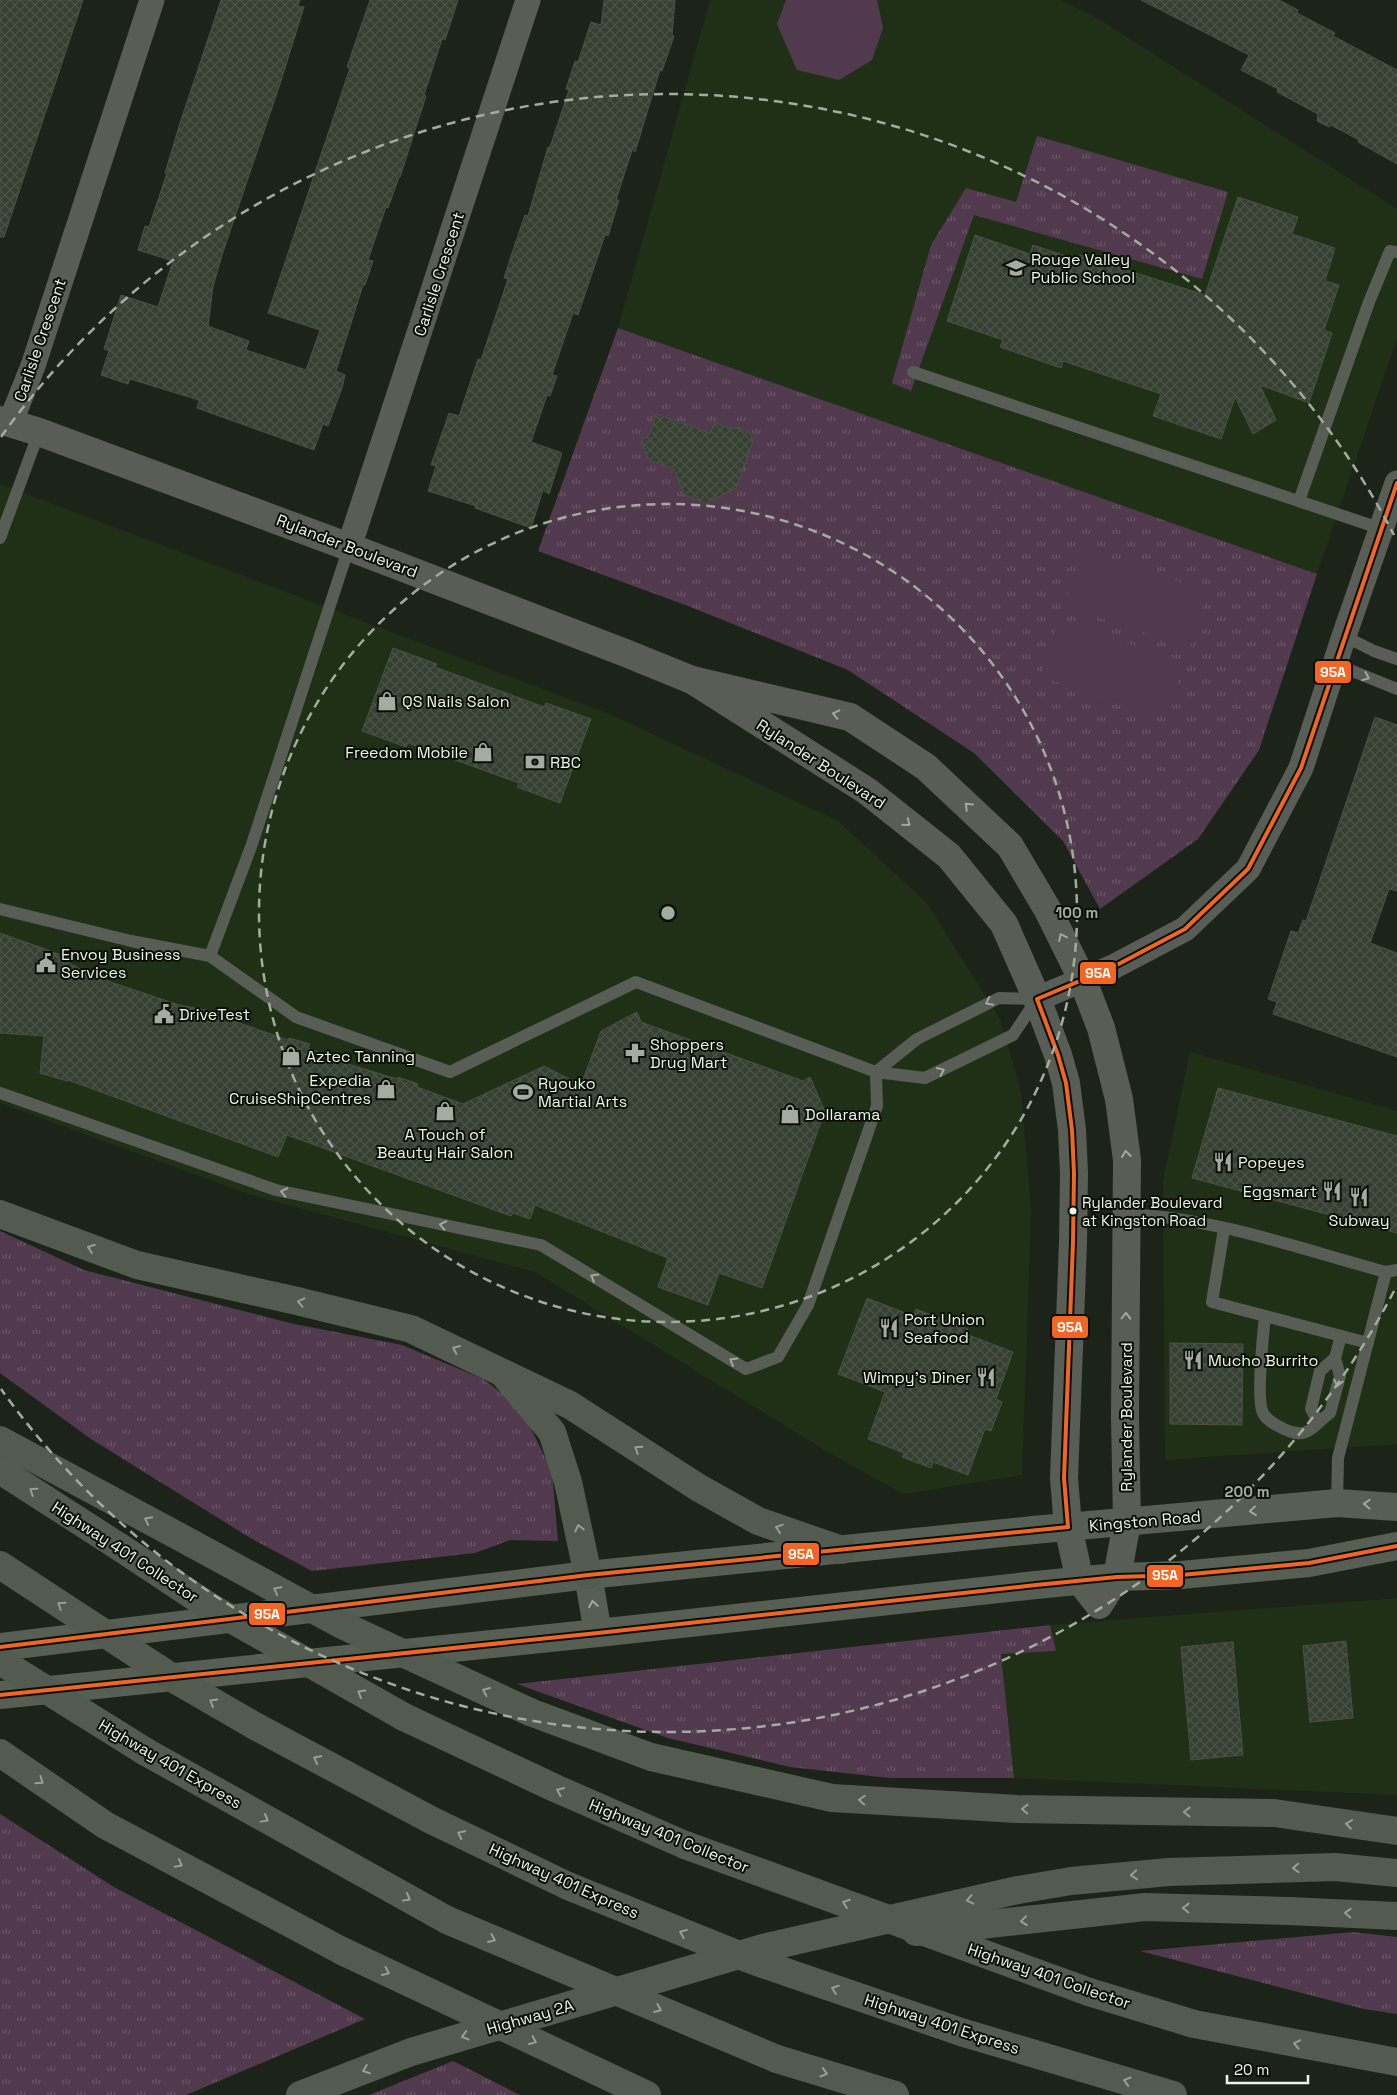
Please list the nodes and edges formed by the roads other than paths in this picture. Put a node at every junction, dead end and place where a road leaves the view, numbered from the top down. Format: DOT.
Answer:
graph roads {
  1 [pos="152,0"];
  2 [pos="528,0"];
  3 [pos="1397,252"];
  4 [pos="913,372"];
  5 [pos="5,421"];
  6 [pos="39,432"];
  7 [pos="1397,483"];
  8 [pos="1299,501"];
  9 [pos="1382,529"];
  10 [pos="0,538"];
  11 [pos="349,547"];
  12 [pos="1344,636"];
  13 [pos="1397,660"];
  14 [pos="1335,664"];
  15 [pos="692,680"];
  16 [pos="1397,689"];
  17 [pos="0,909"];
  18 [pos="210,956"];
  19 [pos="1083,981"];
  20 [pos="1037,999"];
  21 [pos="876,1072"];
  22 [pos="0,1093"];
  23 [pos="0,1214"];
  24 [pos="1127,1214"];
  25 [pos="1224,1229"];
  26 [pos="1391,1271"];
  27 [pos="1265,1316"];
  28 [pos="1341,1336"];
  29 [pos="1368,1343"];
  30 [pos="1335,1358"];
  31 [pos="500,1370"];
  32 [pos="1318,1422"];
  33 [pos="0,1440"];
  34 [pos="0,1470"];
  35 [pos="1337,1502"];
  36 [pos="1397,1507"];
  37 [pos="1127,1522"];
  38 [pos="1068,1527"];
  39 [pos="1397,1546"];
  40 [pos="842,1550"];
  41 [pos="0,1565"];
  42 [pos="588,1575"];
  43 [pos="1117,1577"];
  44 [pos="1080,1581"];
  45 [pos="598,1633"];
  46 [pos="0,1647"];
  47 [pos="0,1661"];
  48 [pos="0,1695"];
  49 [pos="0,1753"];
  50 [pos="1397,1831"];
  51 [pos="1397,1873"];
  52 [pos="1397,1916"];
  53 [pos="763,1948"];
  54 [pos="1397,2062"];
  55 [pos="300,2095"];
  56 [pos="647,2095"];
  57 [pos="895,2095"];
  58 [pos="1173,2095"];
  1 -- 5 [label="street, Carlisle Crescent"];
  2 -- 11 [label="street, Carlisle Crescent"];
  3 -- 8 [label="lane"];
  4 -- 8 [label="lane"];
  5 -- 6 [label="street, Rylander Boulevard"];
  6 -- 10 [label="lane"];
  6 -- 11 [label="street, Rylander Boulevard"];
  7 -- 9 [label="street"];
  8 -- 9 [label="lane"];
  9 -- 12 [label="street"];
  11 -- 15 [label="street, Rylander Boulevard"];
  11 -- 18 [label="lane"];
  12 -- 13 [label="lane"];
  12 -- 14 [label="street"];
  14 -- 16 [label="lane, one-way"];
  14 -- 19 [label="street"];
  19 -- 15 [label="street, Rylander Boulevard, one-way"];
  15 -- 20 [label="street, Rylander Boulevard, one-way"];
  17 -- 18 [label="lane"];
  18 -- 21 [label="lane"];
  19 -- 20 [label="street"];
  24 -- 19 [label="street, Rylander Boulevard, one-way"];
  20 -- 21 [label="lane, one-way"];
  21 -- 20 [label="lane, one-way"];
  20 -- 38 [label="street, Rylander Boulevard"];
  21 -- 22 [label="lane, one-way"];
  31 -- 23 [label="highway, one-way"];
  24 -- 25 [label="lane"];
  37 -- 24 [label="street, Rylander Boulevard, one-way"];
  25 -- 26 [label="lane"];
  25 -- 27 [label="lane"];
  26 -- 29 [label="lane"];
  27 -- 28 [label="lane"];
  27 -- 32 [label="lane"];
  28 -- 29 [label="lane"];
  28 -- 30 [label="lane"];
  29 -- 35 [label="lane"];
  30 -- 32 [label="lane, one-way"];
  30 -- 32 [label="lane"];
  40 -- 31 [label="highway, one-way"];
  42 -- 31 [label="highway, one-way"];
  50 -- 33 [label="highway, one-way, bridge"];
  54 -- 34 [label="highway, Highway 401 Collector, one-way, bridge"];
  36 -- 35 [label="main road, Kingston Road, one-way"];
  35 -- 37 [label="main road, Kingston Road, one-way"];
  37 -- 38 [label="main road, Kingston Road"];
  37 -- 43 [label="street, Rylander Boulevard"];
  38 -- 40 [label="main road, Kingston Road"];
  38 -- 44 [label="street, Rylander Boulevard"];
  39 -- 43 [label="main road"];
  40 -- 42 [label="main road, Kingston Road"];
  58 -- 41 [label="highway, Highway 401 Express, one-way, bridge"];
  45 -- 42 [label="main road, one-way"];
  42 -- 46 [label="main road, Kingston Road"];
  43 -- 44 [label="main road"];
  44 -- 45 [label="main road"];
  45 -- 48 [label="main road"];
  47 -- 57 [label="highway, Highway 401 Express, one-way, bridge"];
  49 -- 56 [label="highway, one-way, bridge"];
  51 -- 53 [label="highway, one-way"];
  52 -- 53 [label="highway, one-way"];
  53 -- 55 [label="highway, Highway 2A, one-way"];
}
